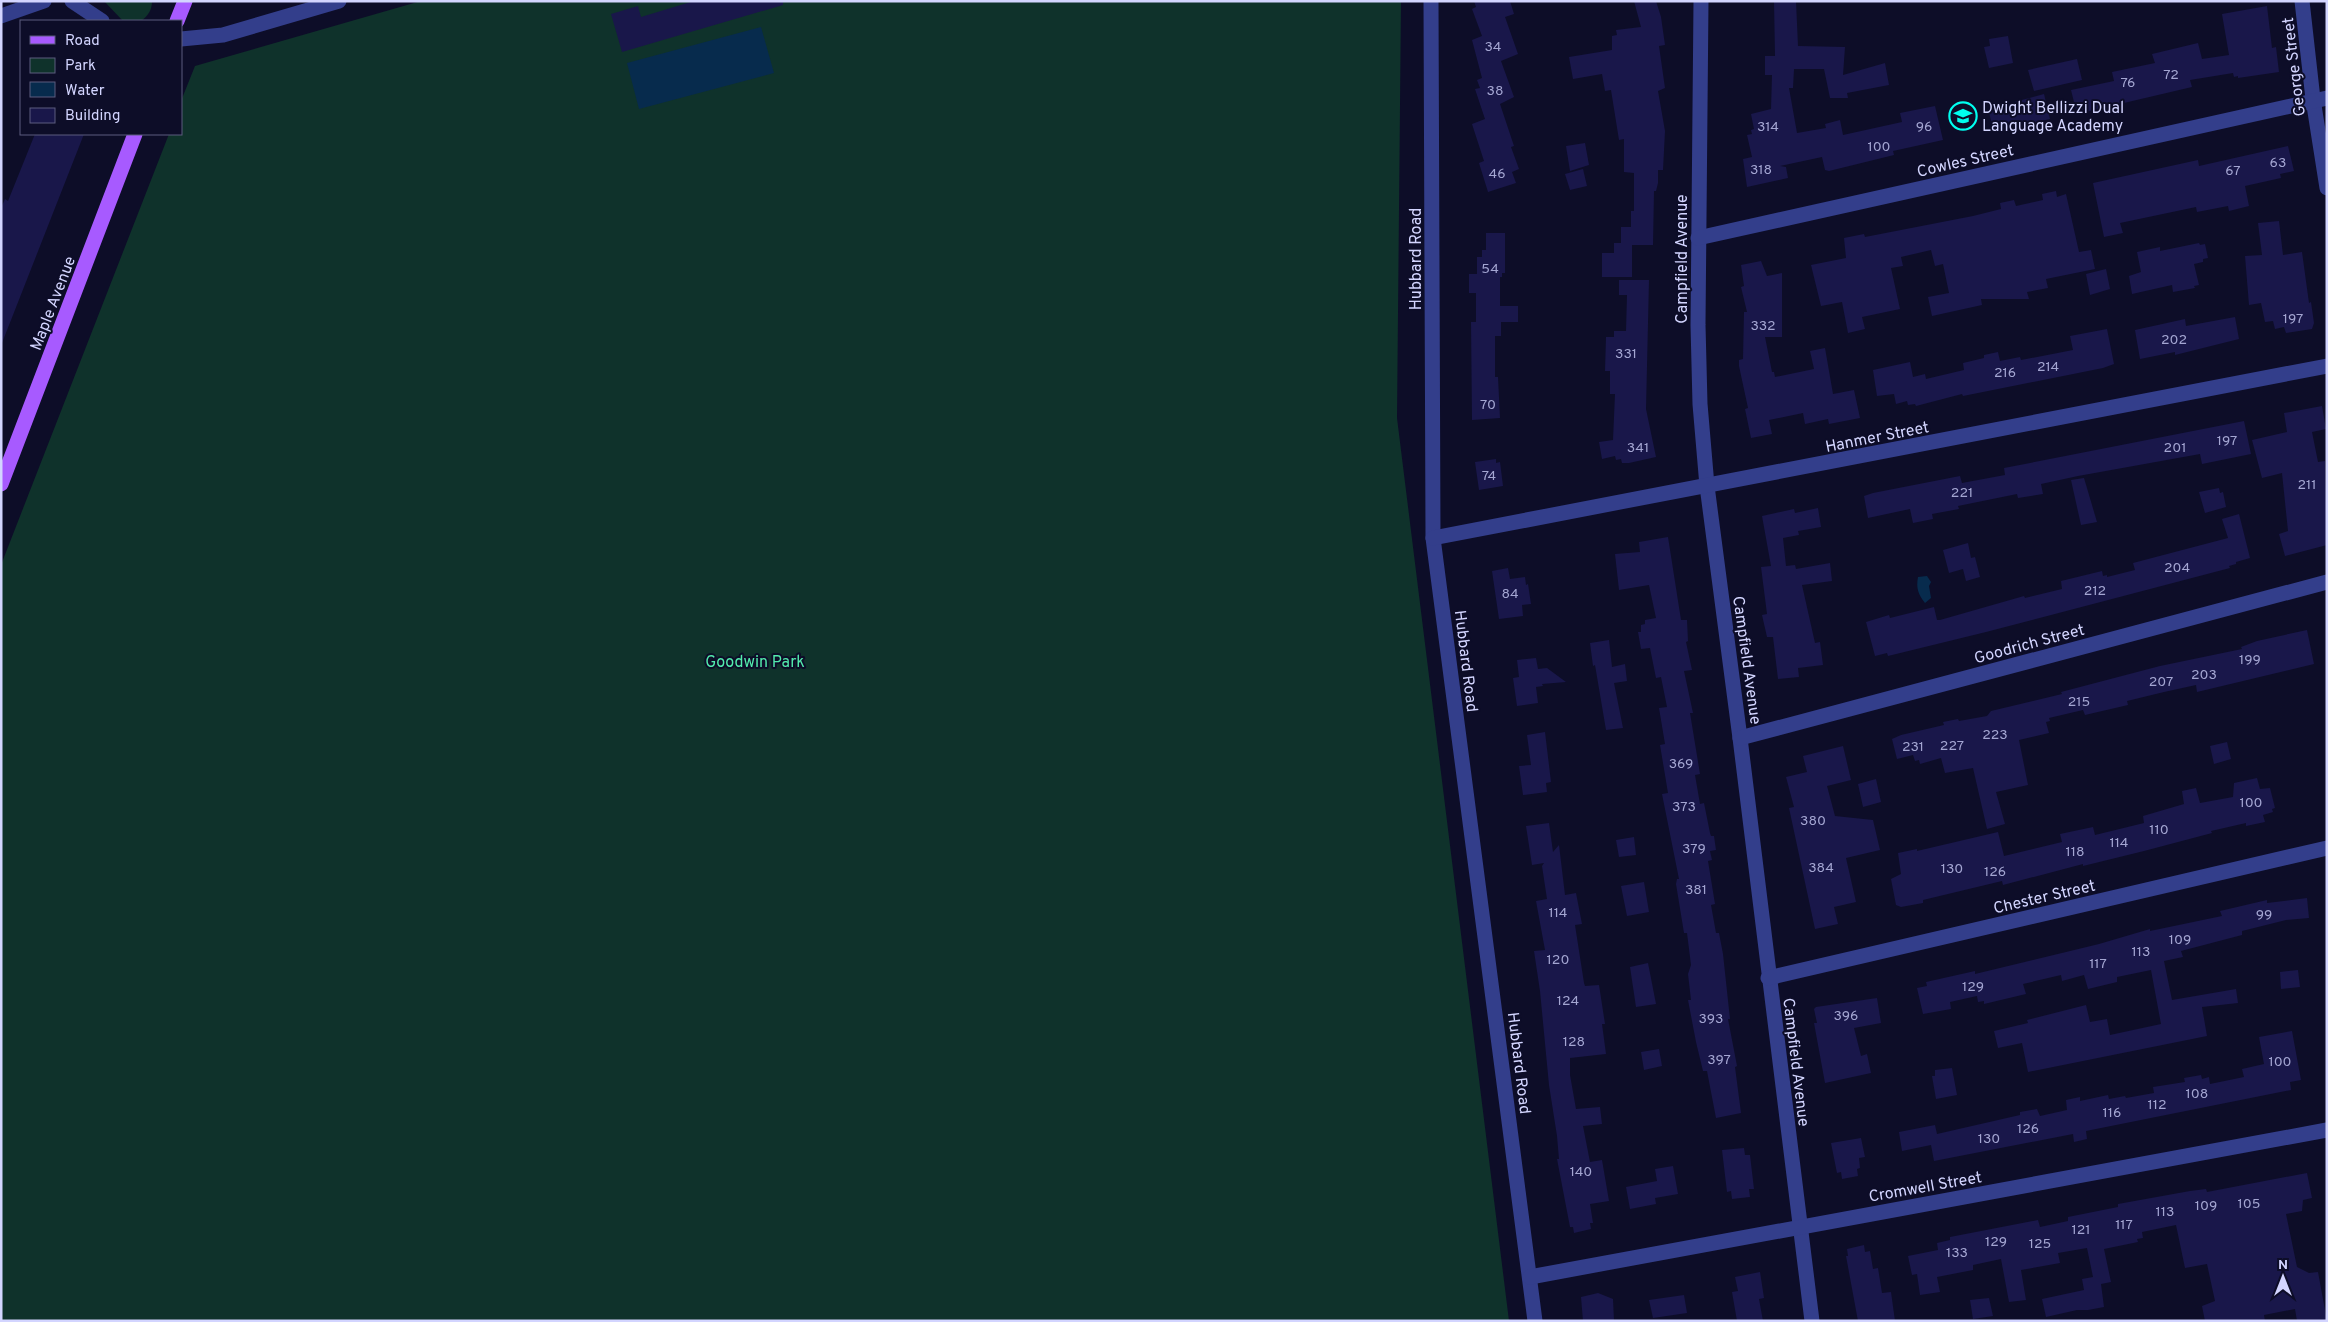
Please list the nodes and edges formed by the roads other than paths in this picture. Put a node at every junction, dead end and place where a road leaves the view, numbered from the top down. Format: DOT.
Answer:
graph roads {
  1 [pos="44,1"];
  2 [pos="72,1"];
  3 [pos="185,1"];
  4 [pos="339,1"];
  5 [pos="1431,1"];
  6 [pos="1702,1"];
  7 [pos="2302,1"];
  8 [pos="1,16"];
  9 [pos="100,20"];
  10 [pos="178,20"];
  11 [pos="182,39"];
  12 [pos="2320,99"];
  13 [pos="135,135"];
  14 [pos="2327,188"];
  15 [pos="1698,238"];
  16 [pos="2327,366"];
  17 [pos="1,484"];
  18 [pos="1707,486"];
  19 [pos="1434,538"];
  20 [pos="2327,582"];
  21 [pos="1740,738"];
  22 [pos="2327,848"];
  23 [pos="1768,978"];
  24 [pos="2327,1130"];
  25 [pos="1800,1226"];
  26 [pos="1530,1278"];
  27 [pos="1536,1321"];
  28 [pos="1812,1321"];
  1 -- 8 [label="street"];
  2 -- 9 [label="street"];
  3 -- 10 [label="main road"];
  4 -- 11 [label="street"];
  5 -- 19 [label="street, Hubbard Road"];
  6 -- 15 [label="street, Campfield Avenue"];
  7 -- 12 [label="street, George Street"];
  12 -- 14 [label="street, George Street"];
  12 -- 15 [label="street, Cowles Street"];
  13 -- 17 [label="main road, Maple Avenue"];
  15 -- 18 [label="street, Campfield Avenue"];
  16 -- 18 [label="street, Hanmer Street"];
  18 -- 19 [label="street, Hanmer Street"];
  18 -- 21 [label="street, Campfield Avenue"];
  19 -- 26 [label="street, Hubbard Road"];
  20 -- 21 [label="street, Goodrich Street"];
  21 -- 23 [label="street, Campfield Avenue"];
  22 -- 23 [label="street, Chester Street"];
  23 -- 25 [label="street, Campfield Avenue"];
  24 -- 25 [label="street, Cromwell Street"];
  25 -- 26 [label="street, Cromwell Street"];
  25 -- 28 [label="street, Campfield Avenue"];
  26 -- 27 [label="street, Hubbard Road"];
}
